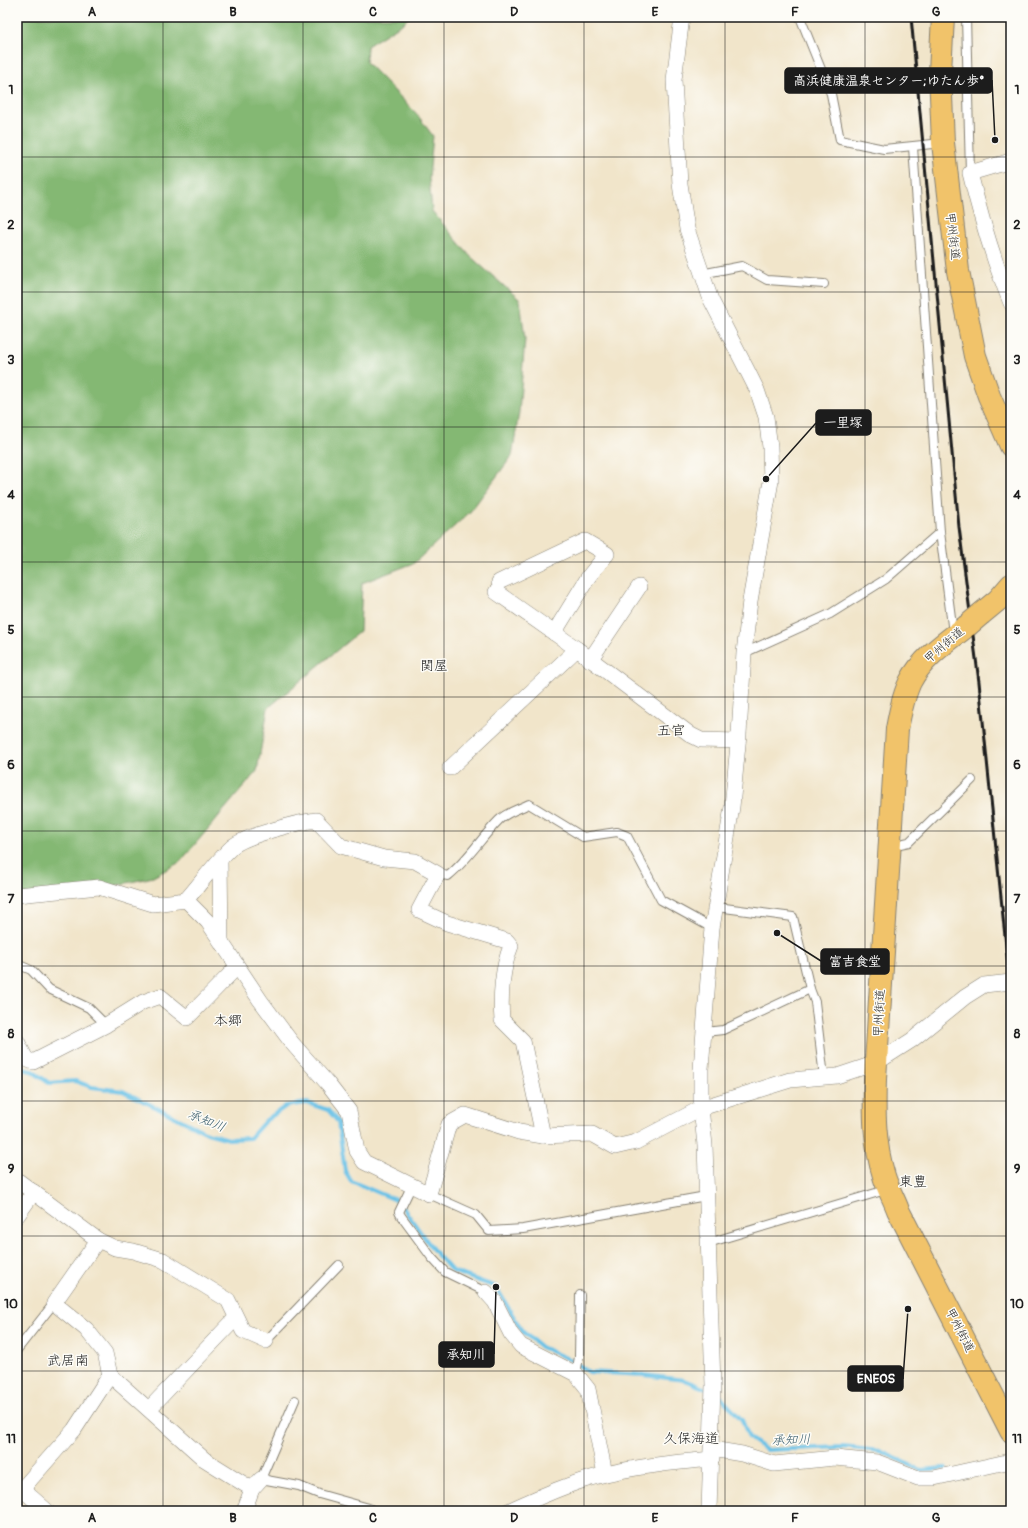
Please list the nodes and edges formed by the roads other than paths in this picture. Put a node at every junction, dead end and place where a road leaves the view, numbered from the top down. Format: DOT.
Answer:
graph roads {
  1 [pos="682,17"];
  2 [pos="800,17"];
  3 [pos="943,17"];
  4 [pos="966,17"];
  5 [pos="943,143"];
  6 [pos="913,147"];
  7 [pos="1011,161"];
  8 [pos="970,173"];
  9 [pos="701,274"];
  10 [pos="824,284"];
  11 [pos="1011,303"];
  12 [pos="1011,446"];
  13 [pos="940,532"];
  14 [pos="1011,585"];
  15 [pos="639,587"];
  16 [pos="967,625"];
  17 [pos="554,633"];
  18 [pos="577,650"];
  19 [pos="744,653"];
  20 [pos="590,660"];
  21 [pos="738,741"];
  22 [pos="450,768"];
  23 [pos="972,780"];
  24 [pos="889,846"];
  25 [pos="220,862"];
  26 [pos="438,874"];
  27 [pos="17,895"];
  28 [pos="186,900"];
  29 [pos="717,907"];
  30 [pos="712,928"];
  31 [pos="221,943"];
  32 [pos="17,964"];
  33 [pos="237,967"];
  34 [pos="1011,982"];
  35 [pos="810,989"];
  36 [pos="106,1026"];
  37 [pos="705,1032"];
  38 [pos="17,1041"];
  39 [pos="876,1063"];
  40 [pos="824,1077"];
  41 [pos="701,1108"];
  42 [pos="542,1136"];
  43 [pos="17,1180"];
  44 [pos="411,1187"];
  45 [pos="889,1189"];
  46 [pos="34,1192"];
  47 [pos="428,1194"];
  48 [pos="706,1196"];
  49 [pos="17,1216"];
  50 [pos="98,1240"];
  51 [pos="708,1243"];
  52 [pos="339,1265"];
  53 [pos="486,1292"];
  54 [pos="580,1295"];
  55 [pos="54,1302"];
  56 [pos="236,1318"];
  57 [pos="266,1341"];
  58 [pos="17,1350"];
  59 [pos="577,1371"];
  60 [pos="110,1374"];
  61 [pos="295,1400"];
  62 [pos="149,1409"];
  63 [pos="1011,1431"];
  64 [pos="712,1454"];
  65 [pos="1011,1461"];
  66 [pos="604,1474"];
  67 [pos="257,1484"];
  68 [pos="19,1488"];
  69 [pos="48,1511"];
  70 [pos="244,1511"];
  71 [pos="373,1511"];
  72 [pos="508,1511"];
  73 [pos="709,1511"];
  1 -- 9 [label="street"];
  2 -- 6 [label="lane"];
  3 -- 5 [label="highway, 甲州街道"];
  4 -- 8 [label="lane"];
  5 -- 6 [label="lane"];
  5 -- 12 [label="highway, 甲州街道"];
  6 -- 13 [label="lane"];
  7 -- 8 [label="street"];
  8 -- 11 [label="street"];
  9 -- 10 [label="lane"];
  9 -- 19 [label="street"];
  13 -- 16 [label="lane"];
  13 -- 19 [label="lane"];
  14 -- 16 [label="highway, 甲州街道"];
  15 -- 20 [label="street"];
  16 -- 24 [label="highway, 甲州街道"];
  17 -- 17 [label="street"];
  17 -- 18 [label="street"];
  18 -- 20 [label="street"];
  18 -- 22 [label="street"];
  19 -- 21 [label="street"];
  20 -- 21 [label="street"];
  21 -- 29 [label="street"];
  23 -- 24 [label="lane"];
  24 -- 39 [label="highway, 甲州街道"];
  25 -- 26 [label="street"];
  25 -- 28 [label="street"];
  25 -- 31 [label="street"];
  26 -- 30 [label="lane"];
  26 -- 42 [label="street"];
  27 -- 28 [label="street"];
  28 -- 31 [label="street"];
  29 -- 30 [label="street"];
  29 -- 35 [label="lane"];
  30 -- 37 [label="street"];
  31 -- 33 [label="street"];
  32 -- 36 [label="lane"];
  33 -- 36 [label="street"];
  33 -- 44 [label="street"];
  34 -- 39 [label="street"];
  35 -- 37 [label="lane"];
  35 -- 40 [label="lane"];
  36 -- 38 [label="street"];
  37 -- 41 [label="street"];
  39 -- 40 [label="street"];
  39 -- 45 [label="highway, 甲州街道"];
  40 -- 41 [label="street"];
  41 -- 42 [label="street"];
  41 -- 48 [label="street"];
  42 -- 47 [label="street"];
  43 -- 46 [label="street"];
  44 -- 47 [label="street"];
  44 -- 53 [label="lane"];
  45 -- 51 [label="lane"];
  45 -- 63 [label="highway, 甲州街道"];
  46 -- 49 [label="street"];
  46 -- 50 [label="street"];
  47 -- 48 [label="lane"];
  48 -- 51 [label="street"];
  50 -- 55 [label="street"];
  50 -- 56 [label="street"];
  51 -- 64 [label="street"];
  52 -- 57 [label="lane"];
  53 -- 59 [label="street"];
  54 -- 59 [label="lane"];
  55 -- 58 [label="lane"];
  55 -- 60 [label="street"];
  56 -- 57 [label="street"];
  56 -- 62 [label="street"];
  59 -- 66 [label="street"];
  60 -- 62 [label="street"];
  60 -- 68 [label="street"];
  61 -- 67 [label="lane"];
  62 -- 67 [label="street"];
  64 -- 65 [label="street"];
  64 -- 66 [label="street"];
  64 -- 73 [label="street"];
  66 -- 72 [label="street"];
  67 -- 70 [label="street"];
  67 -- 71 [label="lane"];
  68 -- 69 [label="street"];
}
